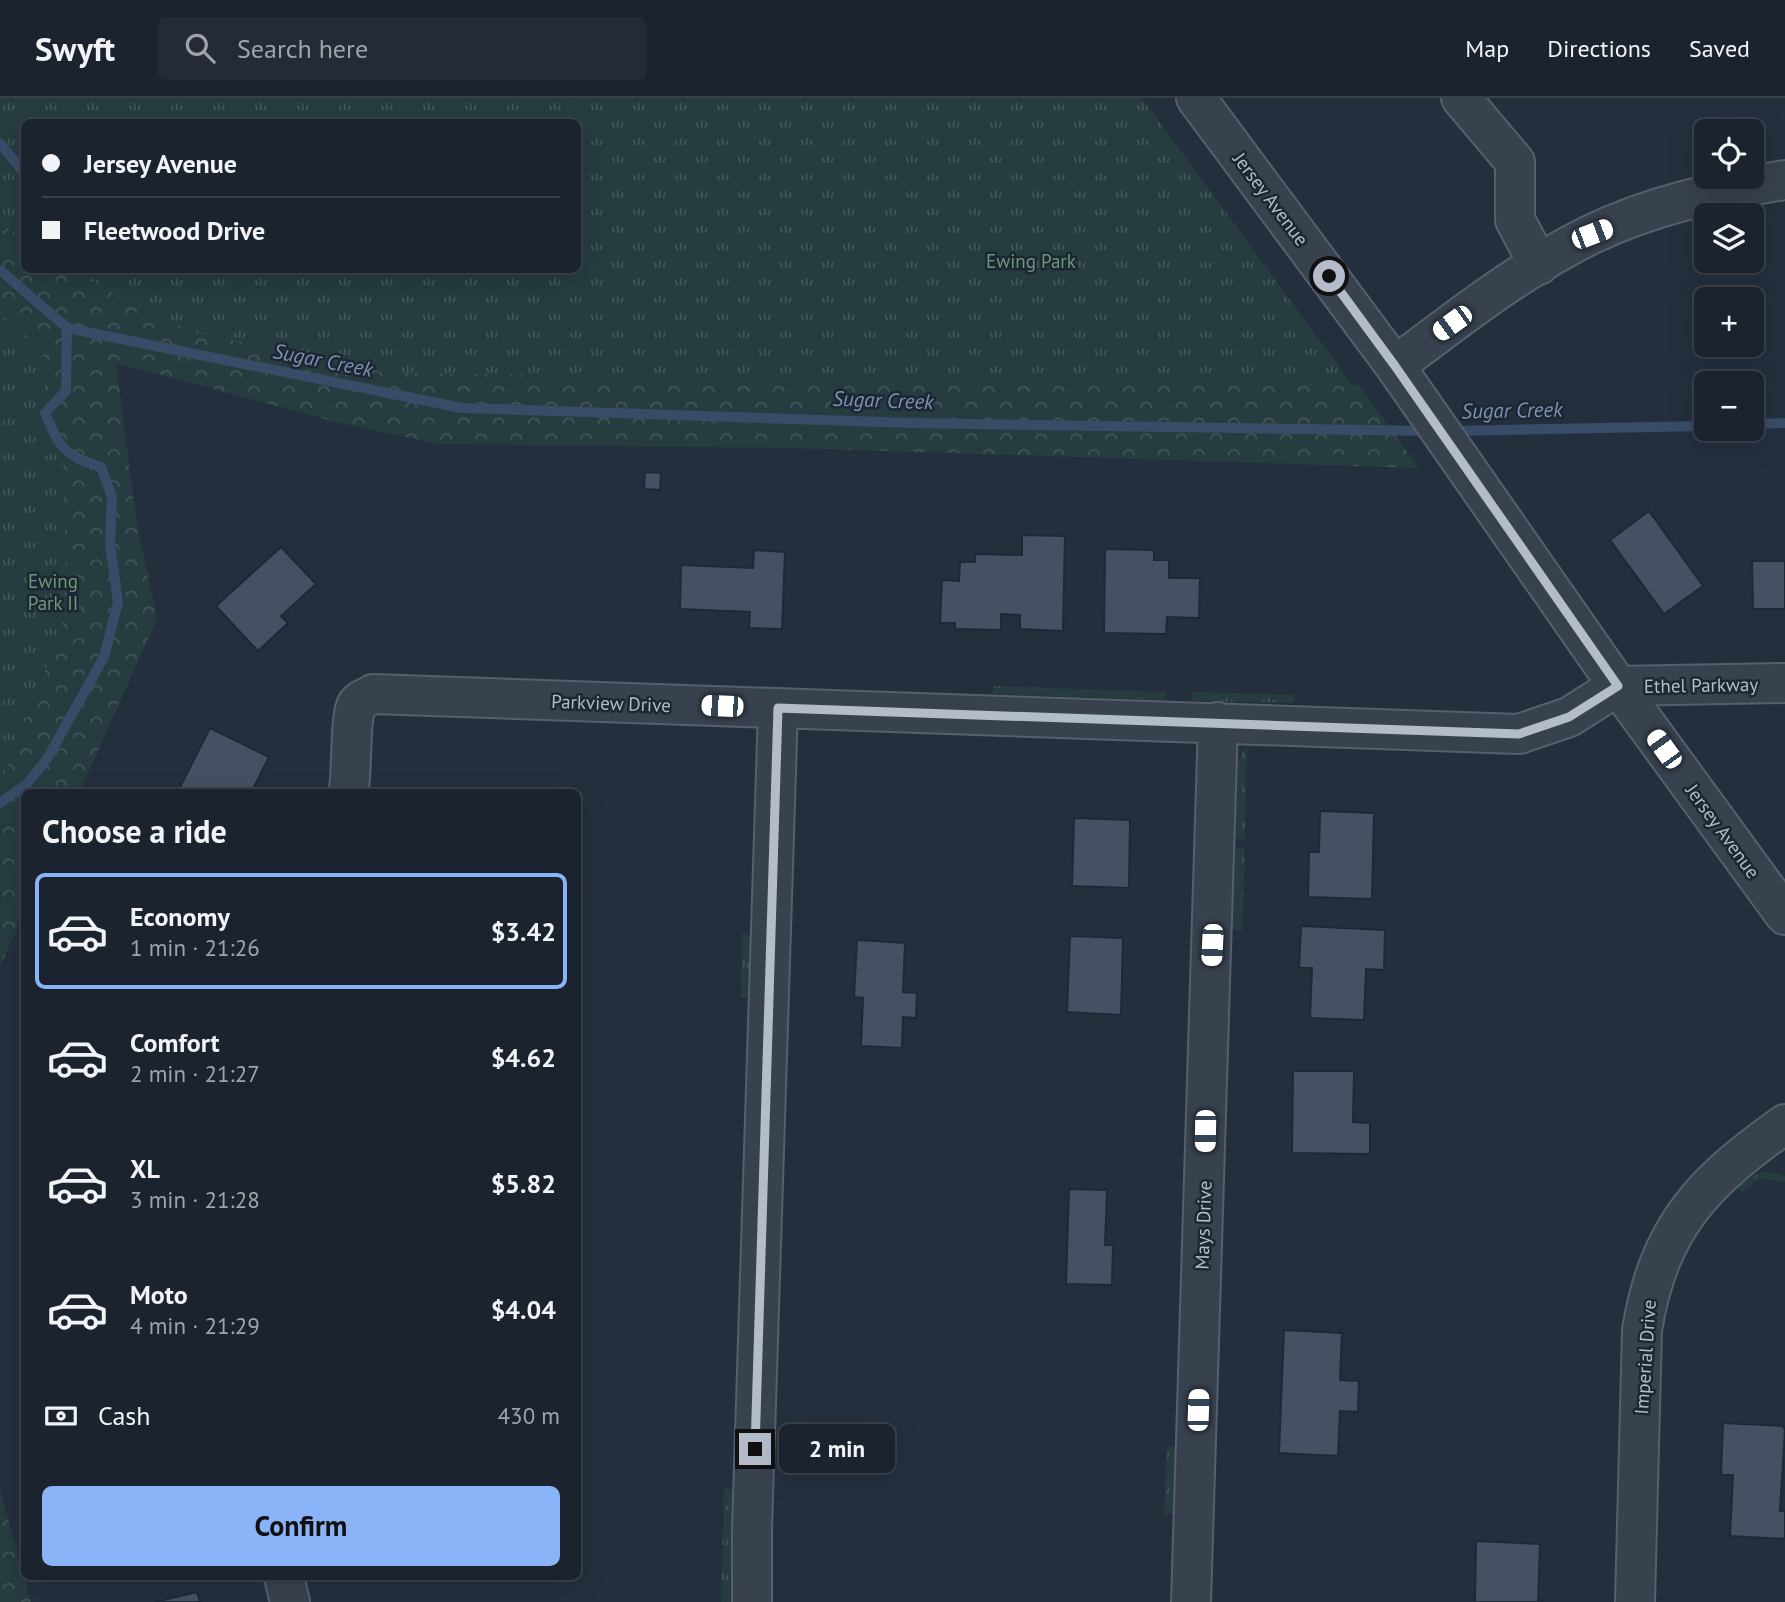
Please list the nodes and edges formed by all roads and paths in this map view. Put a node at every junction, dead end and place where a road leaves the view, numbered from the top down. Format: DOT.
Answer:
graph roads {
  1 [pos="1196,98"];
  2 [pos="1461,98"];
  3 [pos="1785,180"];
  4 [pos="1539,265"];
  5 [pos="1402,375"];
  6 [pos="1785,683"];
  7 [pos="1618,686"];
  8 [pos="778,708"];
  9 [pos="1218,722"];
  10 [pos="348,789"];
  11 [pos="1785,915"];
  12 [pos="1785,1124"];
  13 [pos="285,1580"];
  14 [pos="290,1602"];
  15 [pos="752,1602"];
  16 [pos="1191,1602"];
  17 [pos="1635,1602"];
  1 -- 5 [label="street, Jersey Avenue"];
  2 -- 4 [label="street"];
  3 -- 4 [label="street"];
  4 -- 5 [label="street"];
  5 -- 7 [label="street, Jersey Avenue"];
  6 -- 7 [label="street, Ethel Parkway"];
  7 -- 9 [label="street, Parkview Drive"];
  7 -- 11 [label="street, Jersey Avenue"];
  8 -- 9 [label="street, Parkview Drive"];
  8 -- 10 [label="street, Parkview Drive"];
  8 -- 15 [label="street"];
  9 -- 16 [label="street, Mays Drive"];
  12 -- 17 [label="street, Imperial Drive"];
  13 -- 14 [label="street"];
}
